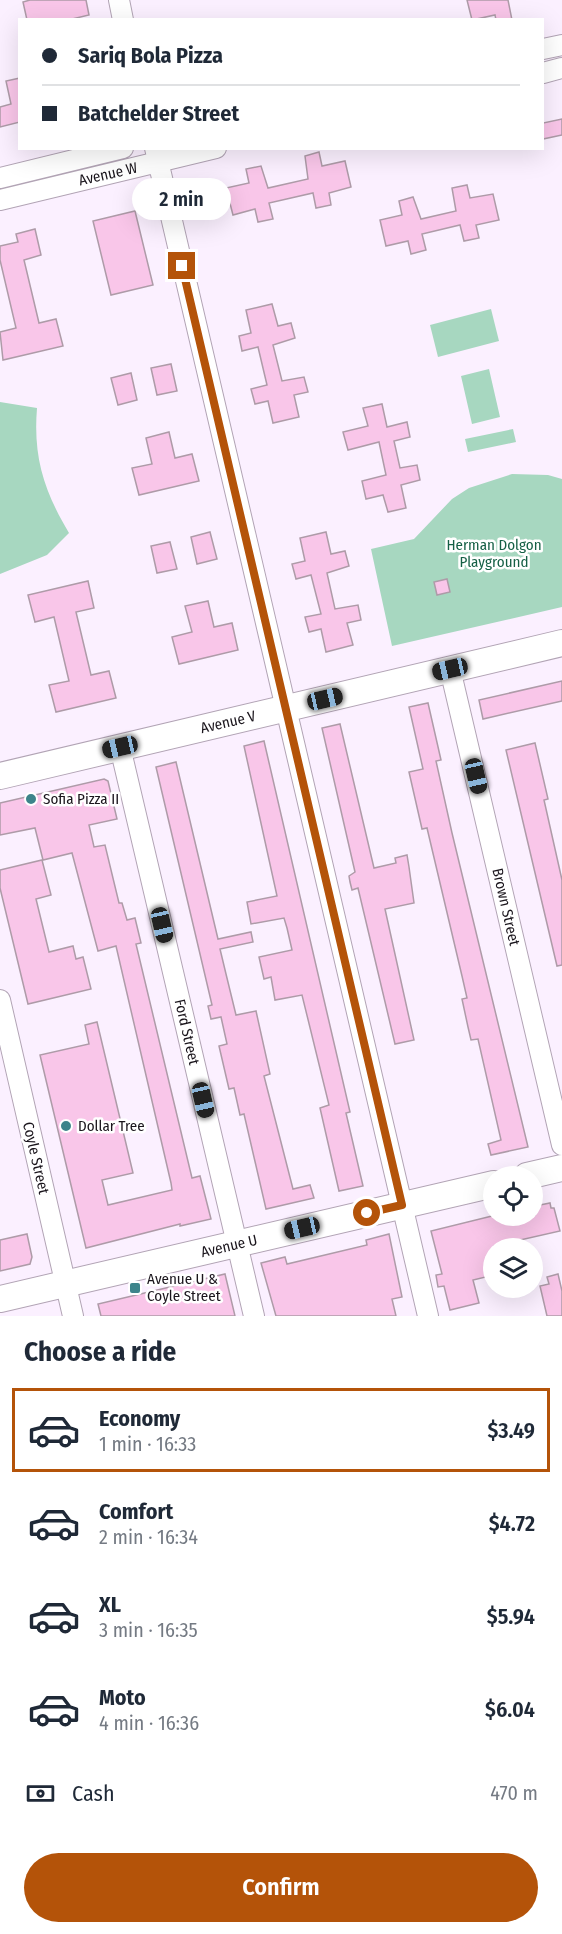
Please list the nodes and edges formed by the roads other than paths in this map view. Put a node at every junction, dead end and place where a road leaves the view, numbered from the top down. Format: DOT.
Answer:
graph roads {
  1 [pos="119,0"];
  2 [pos="123,18"];
  3 [pos="562,45"];
  4 [pos="544,49"];
  5 [pos="562,68"];
  6 [pos="544,73"];
  7 [pos="115,150"];
  8 [pos="199,150"];
  9 [pos="156,155"];
  10 [pos="0,178"];
  11 [pos="0,200"];
  12 [pos="562,643"];
  13 [pos="450,669"];
  14 [pos="286,708"];
  15 [pos="120,747"];
  16 [pos="0,776"];
  17 [pos="0,1000"];
  18 [pos="562,1145"];
  19 [pos="562,1168"];
  20 [pos="543,1172"];
  21 [pos="483,1187"];
  22 [pos="402,1205"];
  23 [pos="237,1244"];
  24 [pos="65,1284"];
  25 [pos="0,1299"];
  26 [pos="73,1316"];
  27 [pos="254,1316"];
  28 [pos="428,1316"];
  1 -- 2 [label="street"];
  3 -- 4 [label="street"];
  5 -- 6 [label="street"];
  7 -- 10 [label="street, Avenue W"];
  8 -- 9 [label="street, Avenue W"];
  9 -- 11 [label="street, Avenue W"];
  9 -- 14 [label="street"];
  12 -- 13 [label="main road, Avenue V"];
  13 -- 14 [label="main road, Avenue V"];
  13 -- 18 [label="street, Brown Street"];
  14 -- 15 [label="main road, Avenue V"];
  14 -- 22 [label="street"];
  15 -- 16 [label="main road, Avenue V"];
  15 -- 23 [label="street, Ford Street"];
  17 -- 24 [label="street, Coyle Street"];
  19 -- 20 [label="main road"];
  21 -- 22 [label="main road, Avenue U"];
  22 -- 23 [label="main road, Avenue U"];
  22 -- 28 [label="street"];
  23 -- 24 [label="main road, Avenue U"];
  23 -- 27 [label="street, Ford Street"];
  24 -- 25 [label="main road, Avenue U"];
  24 -- 26 [label="street, Coyle Street"];
}
